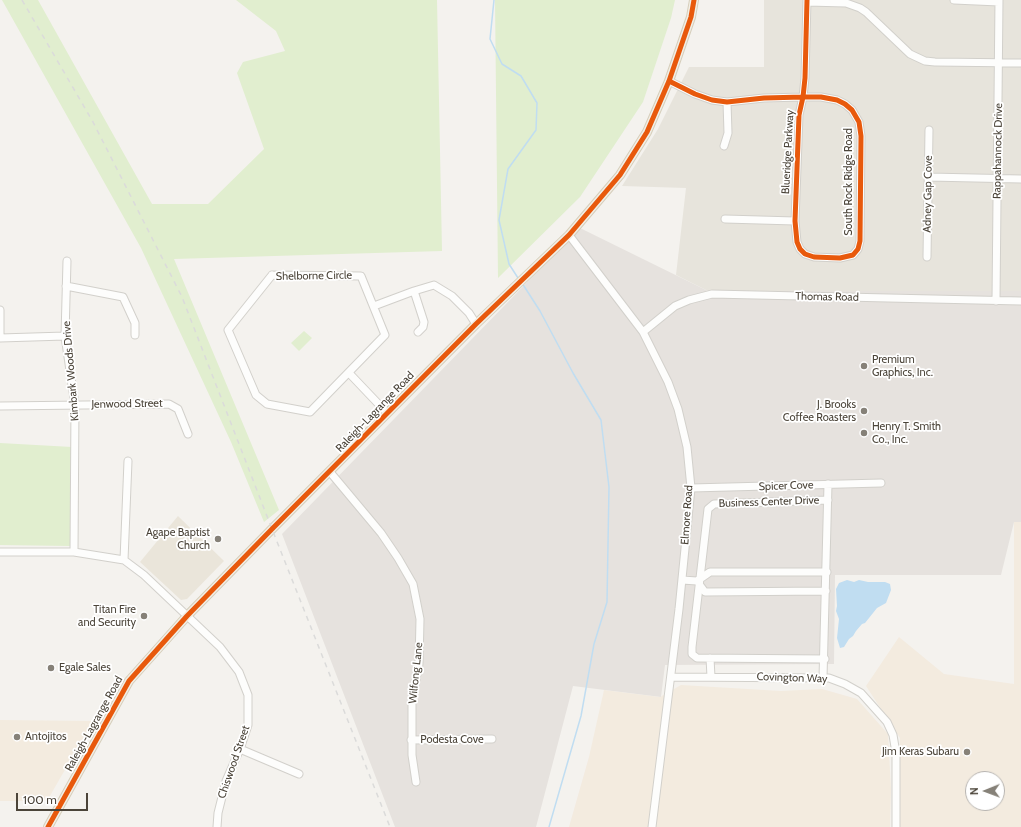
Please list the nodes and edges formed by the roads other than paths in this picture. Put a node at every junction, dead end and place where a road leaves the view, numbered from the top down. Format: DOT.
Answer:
graph roads {
  1 [pos="694,0"];
  2 [pos="954,0"];
  3 [pos="807,1"];
  4 [pos="999,1"];
  5 [pos="999,63"];
  6 [pos="1021,64"];
  7 [pos="669,81"];
  8 [pos="803,96"];
  9 [pos="728,102"];
  10 [pos="929,130"];
  11 [pos="724,146"];
  12 [pos="928,177"];
  13 [pos="998,179"];
  14 [pos="1021,179"];
  15 [pos="725,219"];
  16 [pos="796,221"];
  17 [pos="569,235"];
  18 [pos="853,255"];
  19 [pos="927,257"];
  20 [pos="67,261"];
  21 [pos="66,286"];
  22 [pos="414,291"];
  23 [pos="996,301"];
  24 [pos="1021,301"];
  25 [pos="374,306"];
  26 [pos="0,310"];
  27 [pos="476,324"];
  28 [pos="418,332"];
  29 [pos="643,332"];
  30 [pos="135,335"];
  31 [pos="65,336"];
  32 [pos="0,338"];
  33 [pos="349,374"];
  34 [pos="76,405"];
  35 [pos="0,406"];
  36 [pos="387,413"];
  37 [pos="188,434"];
  38 [pos="128,461"];
  39 [pos="330,472"];
  40 [pos="881,483"];
  41 [pos="828,484"];
  42 [pos="691,488"];
  43 [pos="828,500"];
  44 [pos="0,552"];
  45 [pos="74,552"];
  46 [pos="124,560"];
  47 [pos="826,572"];
  48 [pos="682,580"];
  49 [pos="699,581"];
  50 [pos="826,591"];
  51 [pos="187,616"];
  52 [pos="710,658"];
  53 [pos="825,659"];
  54 [pos="671,677"];
  55 [pos="711,677"];
  56 [pos="823,678"];
  57 [pos="492,739"];
  58 [pos="411,740"];
  59 [pos="240,749"];
  60 [pos="299,774"];
  61 [pos="416,782"];
  62 [pos="48,827"];
  63 [pos="217,827"];
  64 [pos="652,827"];
  65 [pos="896,827"];
  1 -- 7 [label="main road, Raleigh-Lagrange Road"];
  2 -- 4 [label="street"];
  3 -- 5 [label="street"];
  3 -- 8 [label="street, Blueridge Parkway"];
  4 -- 5 [label="street, Rappahannock Drive"];
  5 -- 6 [label="street"];
  5 -- 13 [label="street, Rappahannock Drive"];
  7 -- 9 [label="street"];
  7 -- 17 [label="main road, Raleigh-Lagrange Road"];
  8 -- 9 [label="street"];
  8 -- 16 [label="street, Blueridge Parkway"];
  8 -- 18 [label="street, South Rock Ridge Road"];
  9 -- 11 [label="street"];
  10 -- 12 [label="street, Adney Gap Cove"];
  12 -- 13 [label="street"];
  12 -- 19 [label="street, Adney Gap Cove"];
  13 -- 14 [label="street"];
  13 -- 23 [label="street, Rappahannock Drive"];
  15 -- 16 [label="street"];
  16 -- 18 [label="street, Blueridge Parkway"];
  17 -- 27 [label="main road, Raleigh-Lagrange Road"];
  17 -- 29 [label="street, Elmore Road"];
  20 -- 21 [label="street, Kimbark Woods Drive"];
  21 -- 30 [label="street"];
  21 -- 31 [label="street, Kimbark Woods Drive"];
  22 -- 25 [label="street"];
  22 -- 27 [label="street"];
  22 -- 28 [label="street"];
  23 -- 24 [label="street, Thomas Road"];
  23 -- 29 [label="street, Thomas Road"];
  25 -- 33 [label="street, Shelborne Circle"];
  25 -- 33 [label="street, Shelborne Circle"];
  26 -- 32 [label="street"];
  27 -- 36 [label="main road, Raleigh-Lagrange Road"];
  29 -- 42 [label="street, Elmore Road"];
  31 -- 32 [label="street"];
  31 -- 34 [label="street, Kimbark Woods Drive"];
  33 -- 36 [label="street"];
  34 -- 35 [label="street, Jenwood Street"];
  34 -- 37 [label="street, Jenwood Street"];
  34 -- 45 [label="street, Kimbark Woods Drive"];
  36 -- 39 [label="main road, Raleigh-Lagrange Road"];
  38 -- 46 [label="street"];
  39 -- 51 [label="main road, Raleigh-Lagrange Road"];
  39 -- 58 [label="street, Wilfong Lane"];
  40 -- 41 [label="street, Spicer Cove"];
  41 -- 42 [label="street, Spicer Cove"];
  41 -- 43 [label="street, Business Center Drive"];
  42 -- 48 [label="street, Elmore Road"];
  43 -- 47 [label="street, Business Center Drive"];
  43 -- 49 [label="street, Business Center Drive"];
  44 -- 45 [label="street, Chiswood Street"];
  45 -- 46 [label="street, Chiswood Street"];
  46 -- 51 [label="street, Chiswood Street"];
  47 -- 49 [label="street"];
  47 -- 50 [label="street, Business Center Drive"];
  48 -- 49 [label="street"];
  48 -- 54 [label="street, Elmore Road"];
  49 -- 50 [label="street"];
  49 -- 52 [label="street, Business Center Drive"];
  50 -- 53 [label="street, Business Center Drive"];
  51 -- 59 [label="street, Chiswood Street"];
  51 -- 62 [label="main road, Raleigh-Lagrange Road"];
  52 -- 53 [label="street"];
  52 -- 55 [label="street"];
  53 -- 56 [label="street, Business Center Drive"];
  54 -- 55 [label="street, Covington Way"];
  54 -- 64 [label="street, Elmore Road"];
  55 -- 56 [label="street, Covington Way"];
  56 -- 65 [label="street, Covington Way"];
  57 -- 58 [label="street, Podesta Cove"];
  58 -- 61 [label="street, Wilfong Lane"];
  59 -- 60 [label="street"];
  59 -- 63 [label="street, Chiswood Street"];
}
